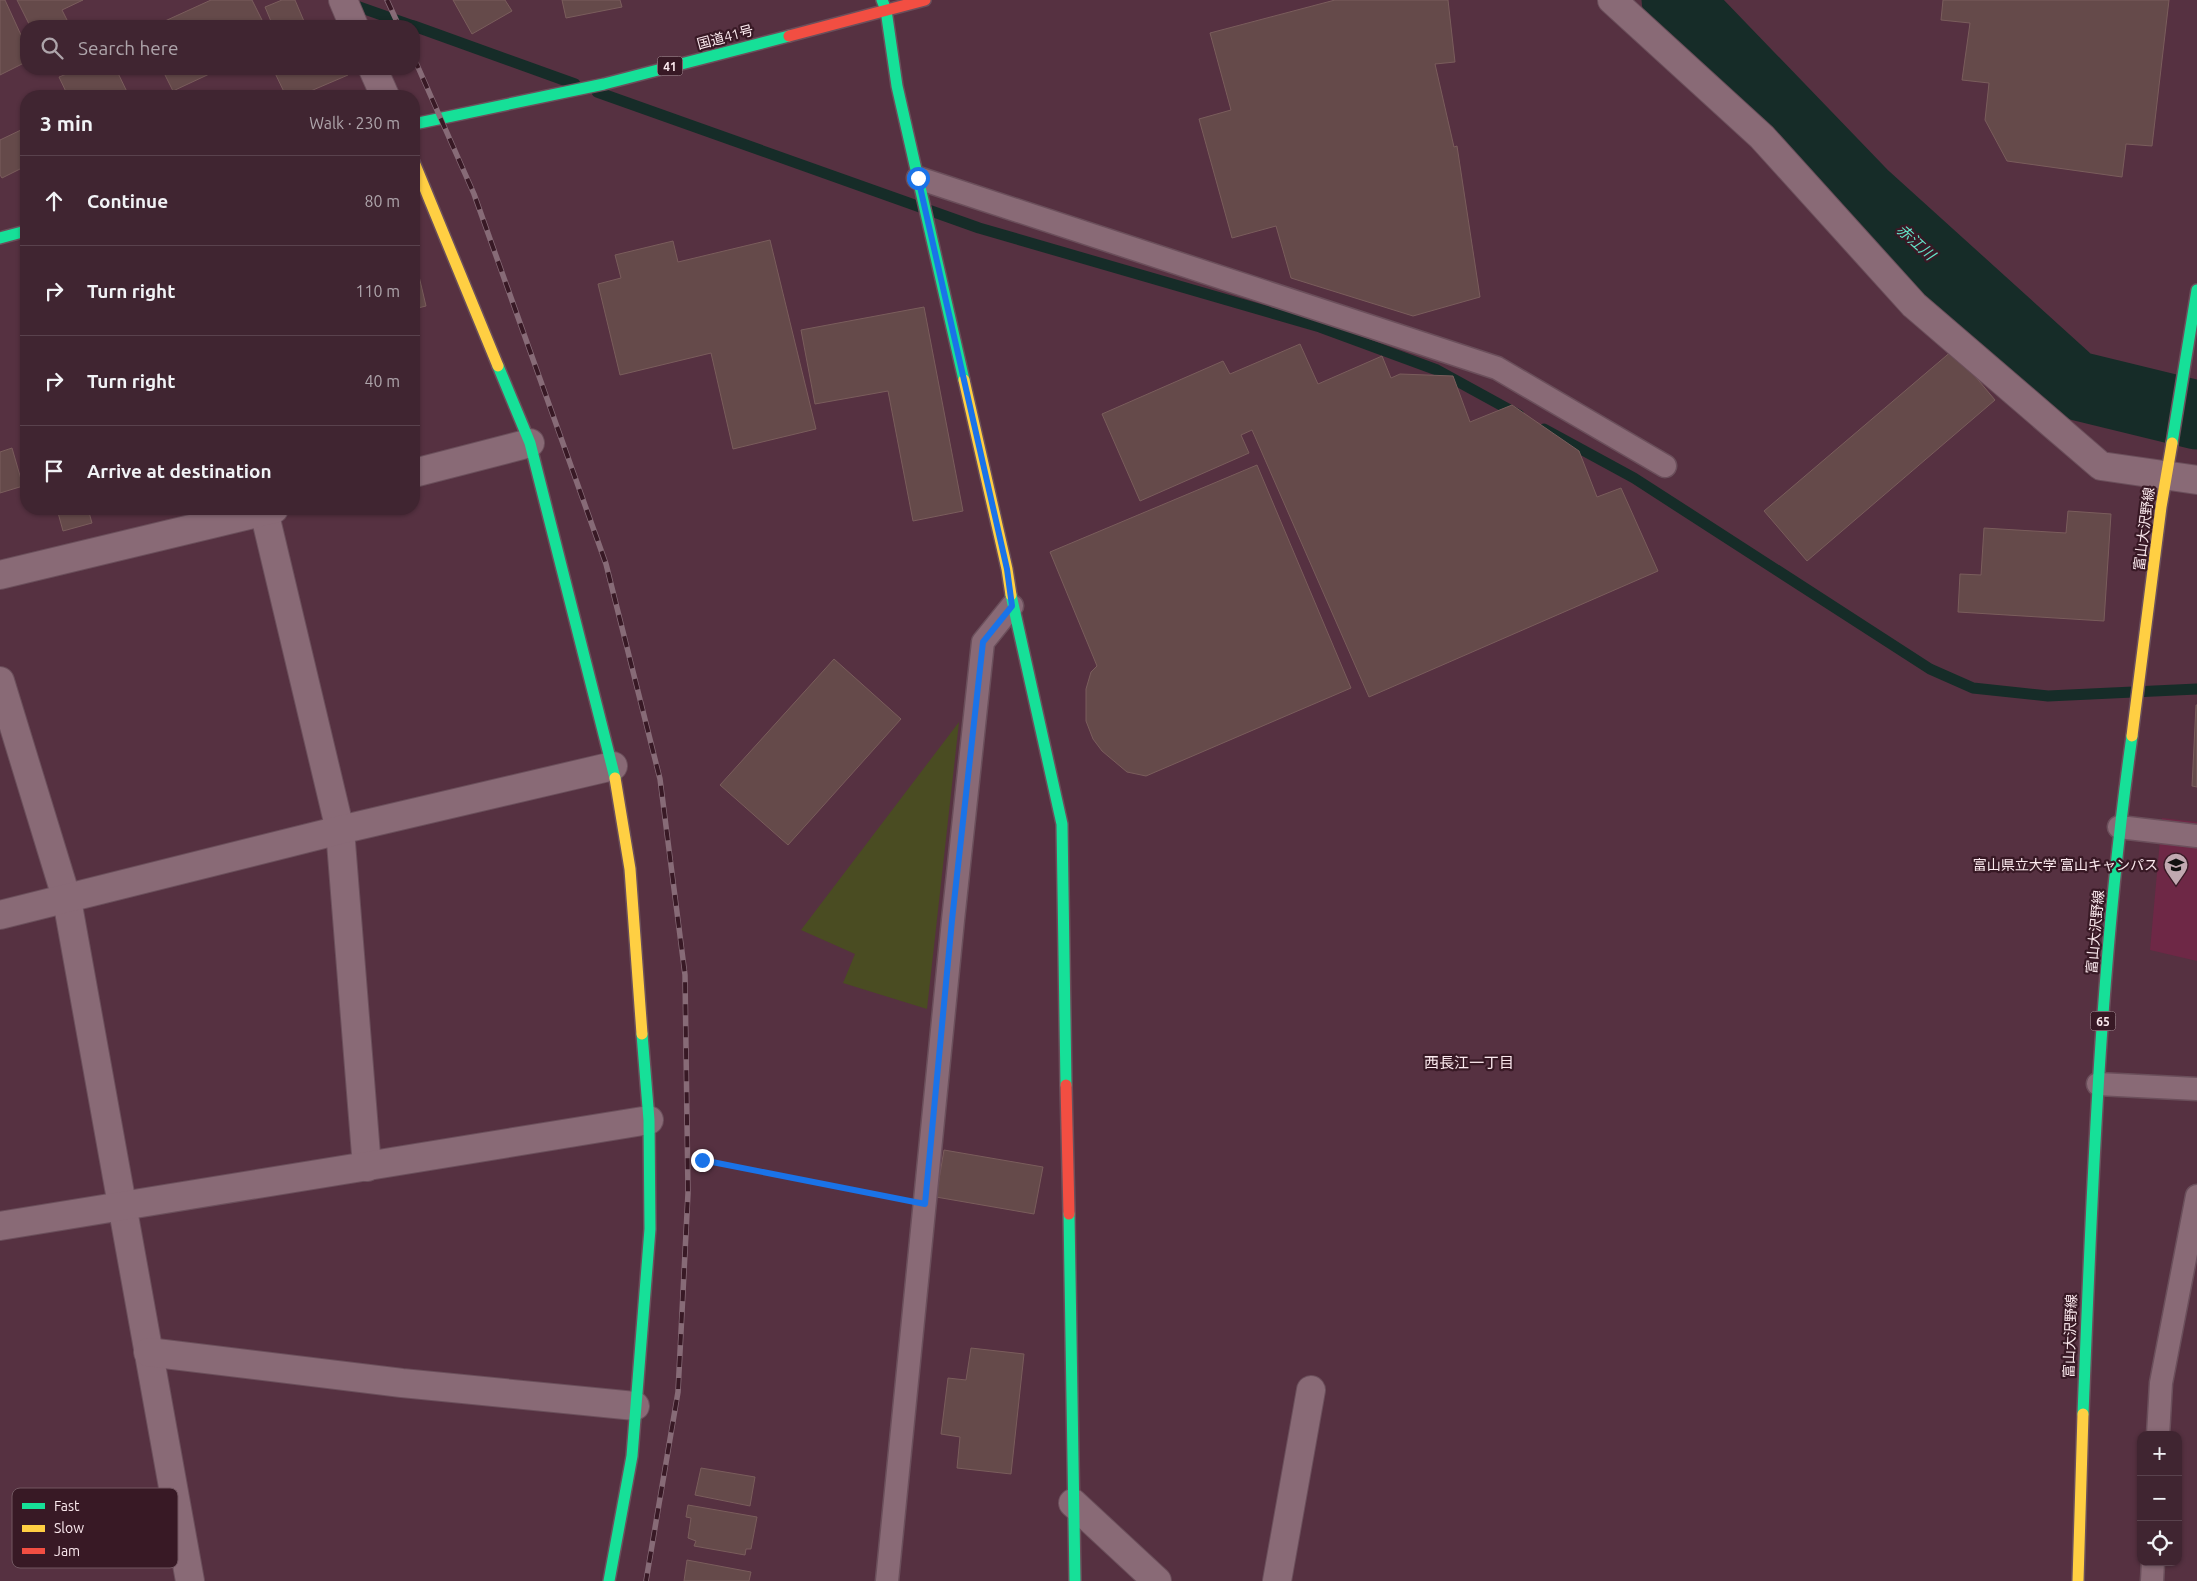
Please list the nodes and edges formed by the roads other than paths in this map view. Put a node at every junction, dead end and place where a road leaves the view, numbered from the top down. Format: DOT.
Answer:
graph roads {
  1 [pos="343,0"];
  2 [pos="925,0"];
  3 [pos="1612,0"];
  4 [pos="884,5"];
  5 [pos="351,20"];
  6 [pos="376,75"];
  7 [pos="383,90"];
  8 [pos="420,123"];
  9 [pos="420,177"];
  10 [pos="918,178"];
  11 [pos="20,233"];
  12 [pos="0,238"];
  13 [pos="2197,290"];
  14 [pos="530,443"];
  15 [pos="1665,466"];
  16 [pos="2167,470"];
  17 [pos="420,471"];
  18 [pos="2197,480"];
  19 [pos="248,515"];
  20 [pos="270,515"];
  21 [pos="0,575"];
  22 [pos="1012,606"];
  23 [pos="0,681"];
  24 [pos="613,766"];
  25 [pos="2119,828"];
  26 [pos="340,830"];
  27 [pos="2197,836"];
  28 [pos="67,900"];
  29 [pos="0,915"];
  30 [pos="2098,1084"];
  31 [pos="2197,1089"];
  32 [pos="649,1120"];
  33 [pos="368,1167"];
  34 [pos="2197,1196"];
  35 [pos="123,1206"];
  36 [pos="0,1226"];
  37 [pos="148,1352"];
  38 [pos="1311,1390"];
  39 [pos="635,1406"];
  40 [pos="2158,1431"];
  41 [pos="173,1488"];
  42 [pos="1073,1503"];
  43 [pos="178,1516"];
  44 [pos="2153,1566"];
  45 [pos="190,1581"];
  46 [pos="609,1581"];
  47 [pos="887,1581"];
  48 [pos="1075,1581"];
  49 [pos="1157,1581"];
  50 [pos="1277,1581"];
  51 [pos="2078,1581"];
  52 [pos="2152,1581"];
  1 -- 5 [label="street"];
  2 -- 4 [label="main road, 国道41号 / 41"];
  3 -- 16 [label="street"];
  4 -- 8 [label="main road, 国道41号 / 41"];
  4 -- 10 [label="main road"];
  6 -- 7 [label="street"];
  9 -- 14 [label="main road"];
  10 -- 15 [label="lane"];
  10 -- 22 [label="main road"];
  11 -- 12 [label="main road"];
  13 -- 16 [label="main road, 富山大沢野線 / 65"];
  14 -- 17 [label="street"];
  14 -- 24 [label="main road"];
  16 -- 18 [label="street"];
  16 -- 25 [label="main road, 富山大沢野線 / 65"];
  19 -- 21 [label="street"];
  20 -- 26 [label="street"];
  22 -- 42 [label="main road"];
  22 -- 47 [label="lane"];
  23 -- 28 [label="street"];
  24 -- 26 [label="street"];
  24 -- 32 [label="main road"];
  25 -- 27 [label="lane"];
  25 -- 30 [label="main road, 富山大沢野線 / 65"];
  26 -- 28 [label="street"];
  26 -- 33 [label="street"];
  28 -- 29 [label="street"];
  28 -- 35 [label="street"];
  30 -- 31 [label="lane"];
  30 -- 51 [label="main road, 富山大沢野線 / 65"];
  32 -- 33 [label="street"];
  32 -- 39 [label="main road"];
  33 -- 35 [label="street"];
  34 -- 40 [label="lane"];
  35 -- 36 [label="street"];
  35 -- 37 [label="street"];
  37 -- 39 [label="street"];
  37 -- 41 [label="street"];
  38 -- 50 [label="street"];
  39 -- 46 [label="main road"];
  42 -- 48 [label="main road"];
  42 -- 49 [label="street"];
  43 -- 45 [label="street"];
  44 -- 52 [label="lane"];
}
